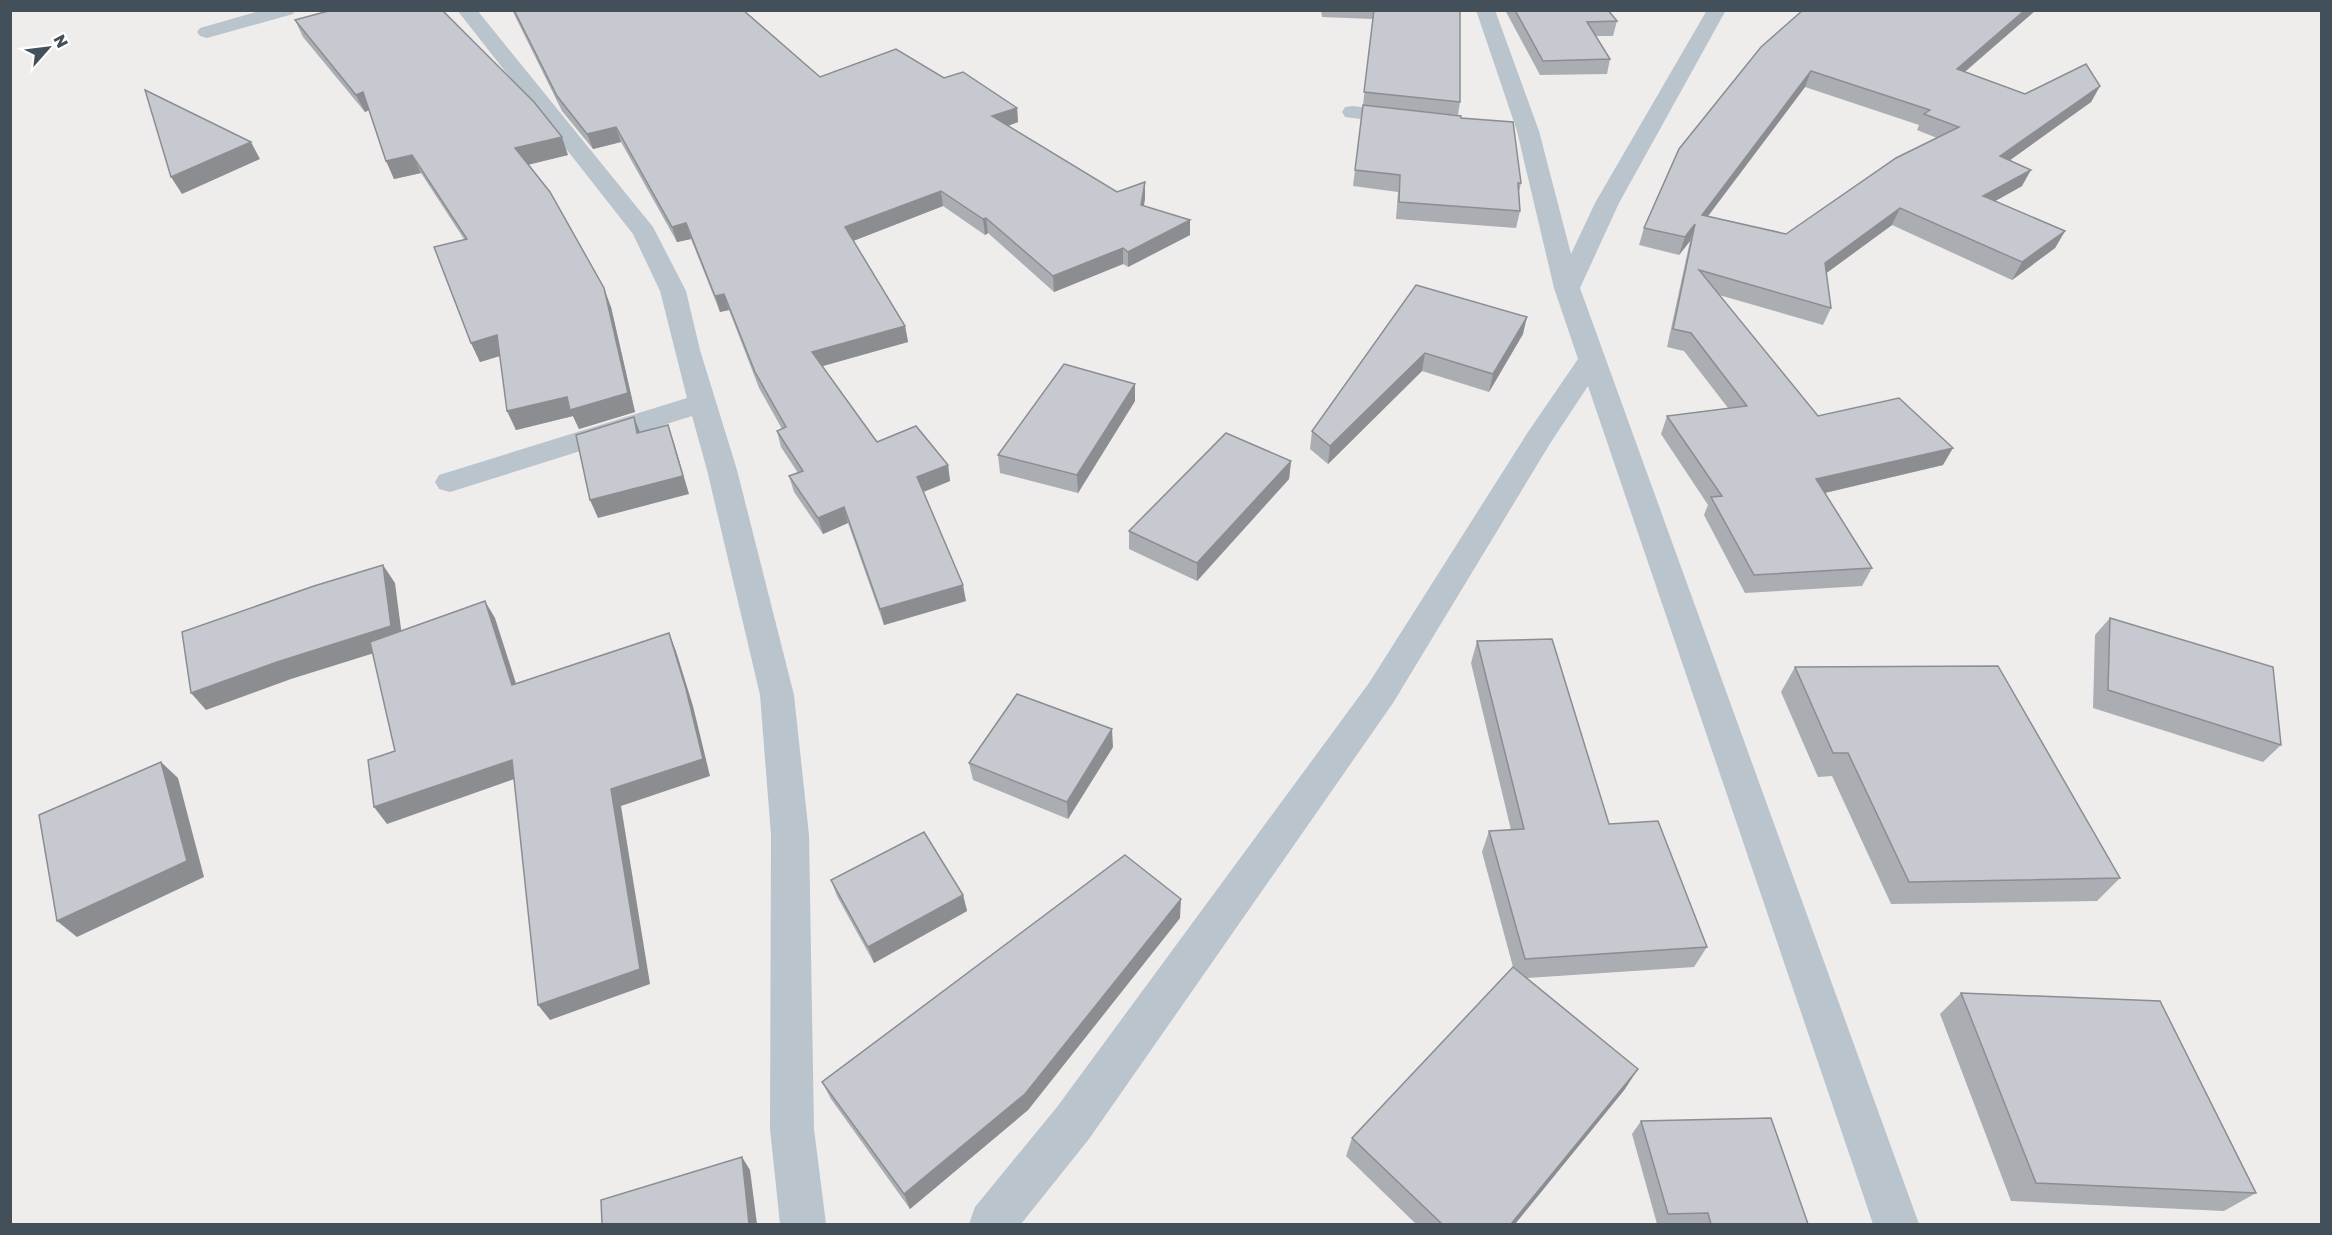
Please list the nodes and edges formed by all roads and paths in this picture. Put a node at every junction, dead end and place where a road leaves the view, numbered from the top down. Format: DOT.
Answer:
graph roads {
  1 [pos="286,10"];
  2 [pos="466,10"];
  3 [pos="1485,10"];
  4 [pos="1718,10"];
  5 [pos="207,32"];
  6 [pos="1353,112"];
  7 [pos="1432,122"];
  8 [pos="1567,288"];
  9 [pos="1592,359"];
  10 [pos="702,403"];
  11 [pos="450,482"];
  12 [pos="803,1224"];
  13 [pos="992,1224"];
  14 [pos="1896,1224"];
  1 -- 5 [label="street"];
  2 -- 10 [label="street"];
  3 -- 8 [label="street"];
  4 -- 8 [label="street"];
  6 -- 7 [label="street"];
  8 -- 9 [label="street"];
  9 -- 13 [label="street"];
  9 -- 14 [label="street"];
  10 -- 11 [label="street"];
  10 -- 12 [label="street"];
}
